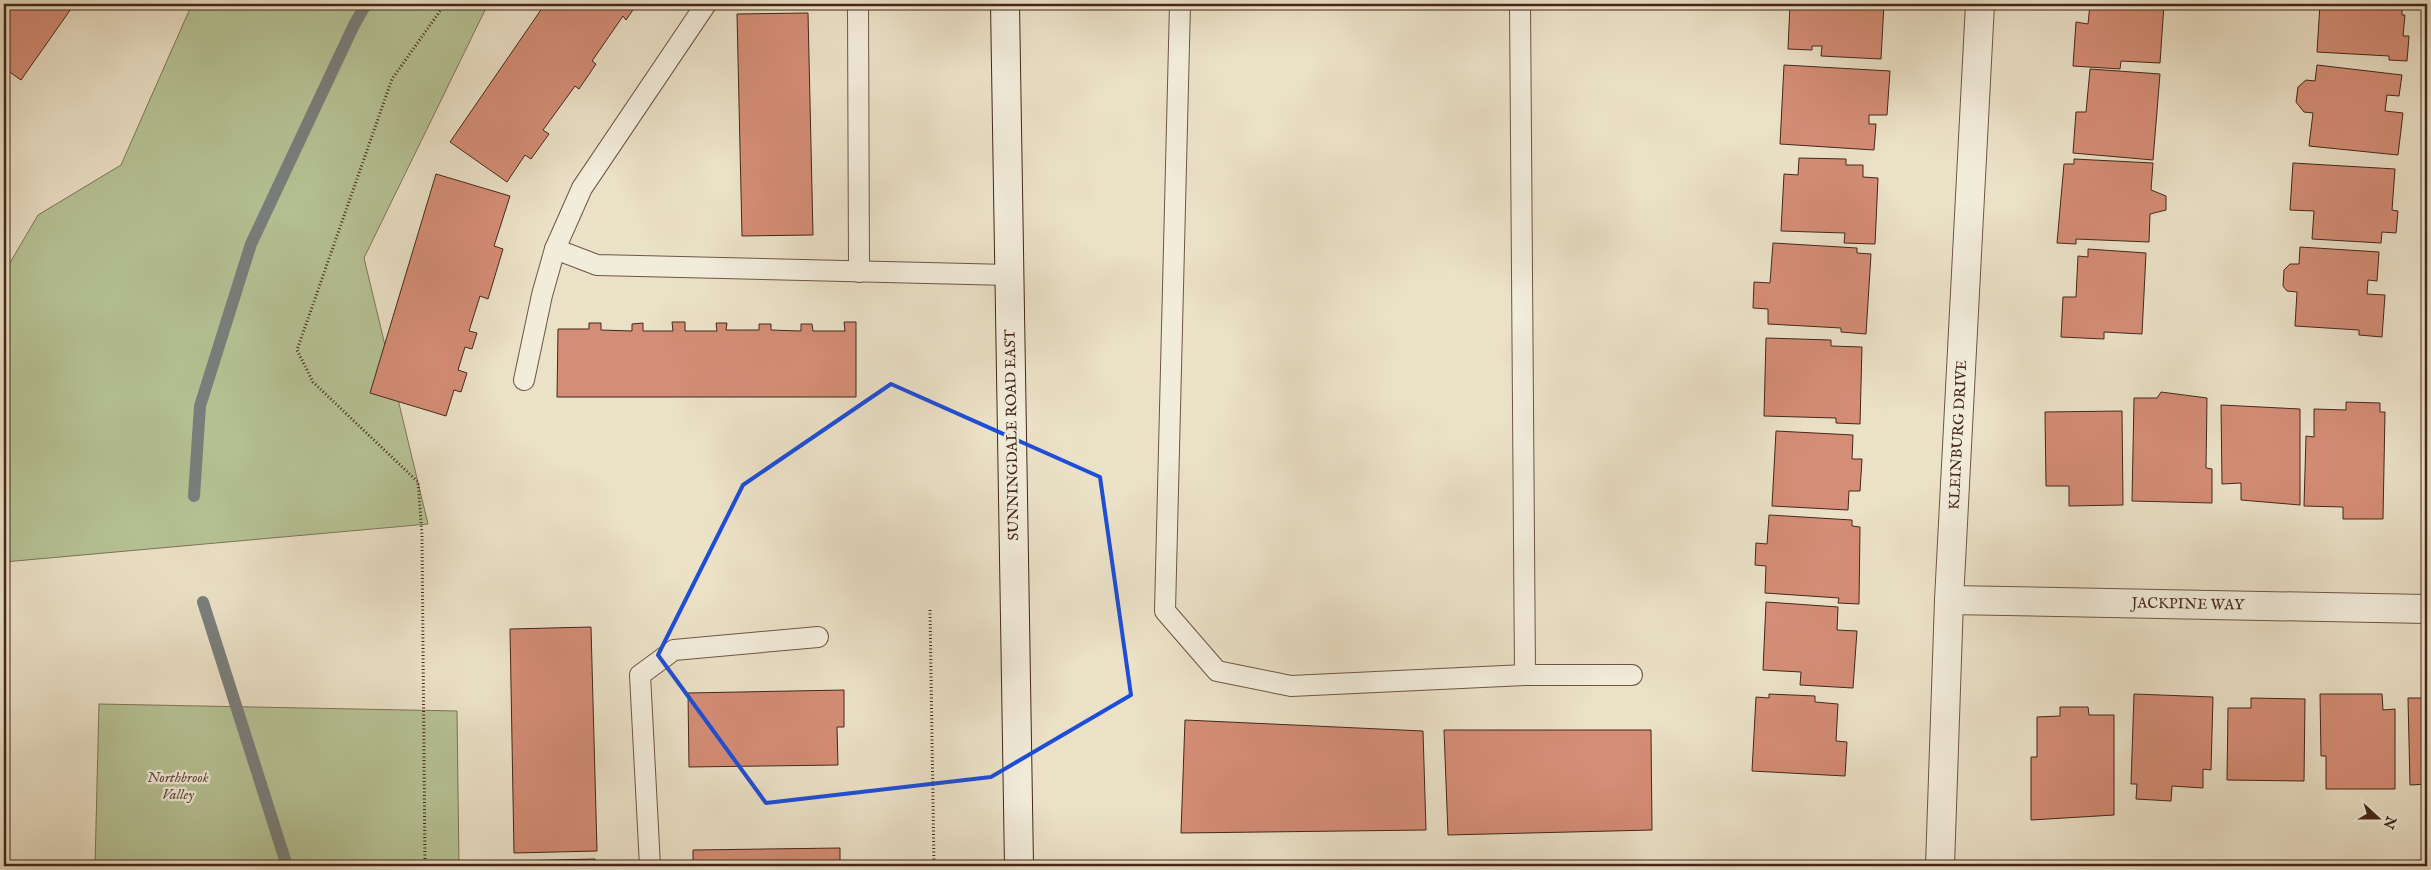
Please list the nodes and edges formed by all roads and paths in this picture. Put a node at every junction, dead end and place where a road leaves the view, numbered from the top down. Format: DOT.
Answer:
graph roads {
  1 [pos="445,4"];
  2 [pos="706,4"];
  3 [pos="858,4"];
  4 [pos="1005,4"];
  5 [pos="1180,4"];
  6 [pos="1520,4"];
  7 [pos="1980,4"];
  8 [pos="555,249"];
  9 [pos="859,272"];
  10 [pos="1009,276"];
  11 [pos="524,380"];
  12 [pos="1949,600"];
  13 [pos="2427,609"];
  14 [pos="930,610"];
  15 [pos="818,637"];
  16 [pos="1525,675"];
  17 [pos="1632,675"];
  18 [pos="425,866"];
  19 [pos="650,866"];
  20 [pos="934,866"];
  21 [pos="1019,866"];
  22 [pos="1940,866"];
  1 -- 18 [label="path"];
  2 -- 8 [label="lane"];
  3 -- 9 [label="lane"];
  4 -- 10 [label="street, SUNNINGDALE ROAD EAST"];
  5 -- 16 [label="lane"];
  6 -- 16 [label="lane"];
  7 -- 12 [label="street, KLEINBURG DRIVE"];
  8 -- 9 [label="lane"];
  8 -- 11 [label="lane"];
  9 -- 10 [label="lane"];
  10 -- 21 [label="street, SUNNINGDALE ROAD EAST"];
  12 -- 13 [label="street, JACKPINE WAY"];
  12 -- 22 [label="street, KLEINBURG DRIVE"];
  14 -- 20 [label="path"];
  15 -- 19 [label="lane"];
  16 -- 17 [label="lane"];
}
